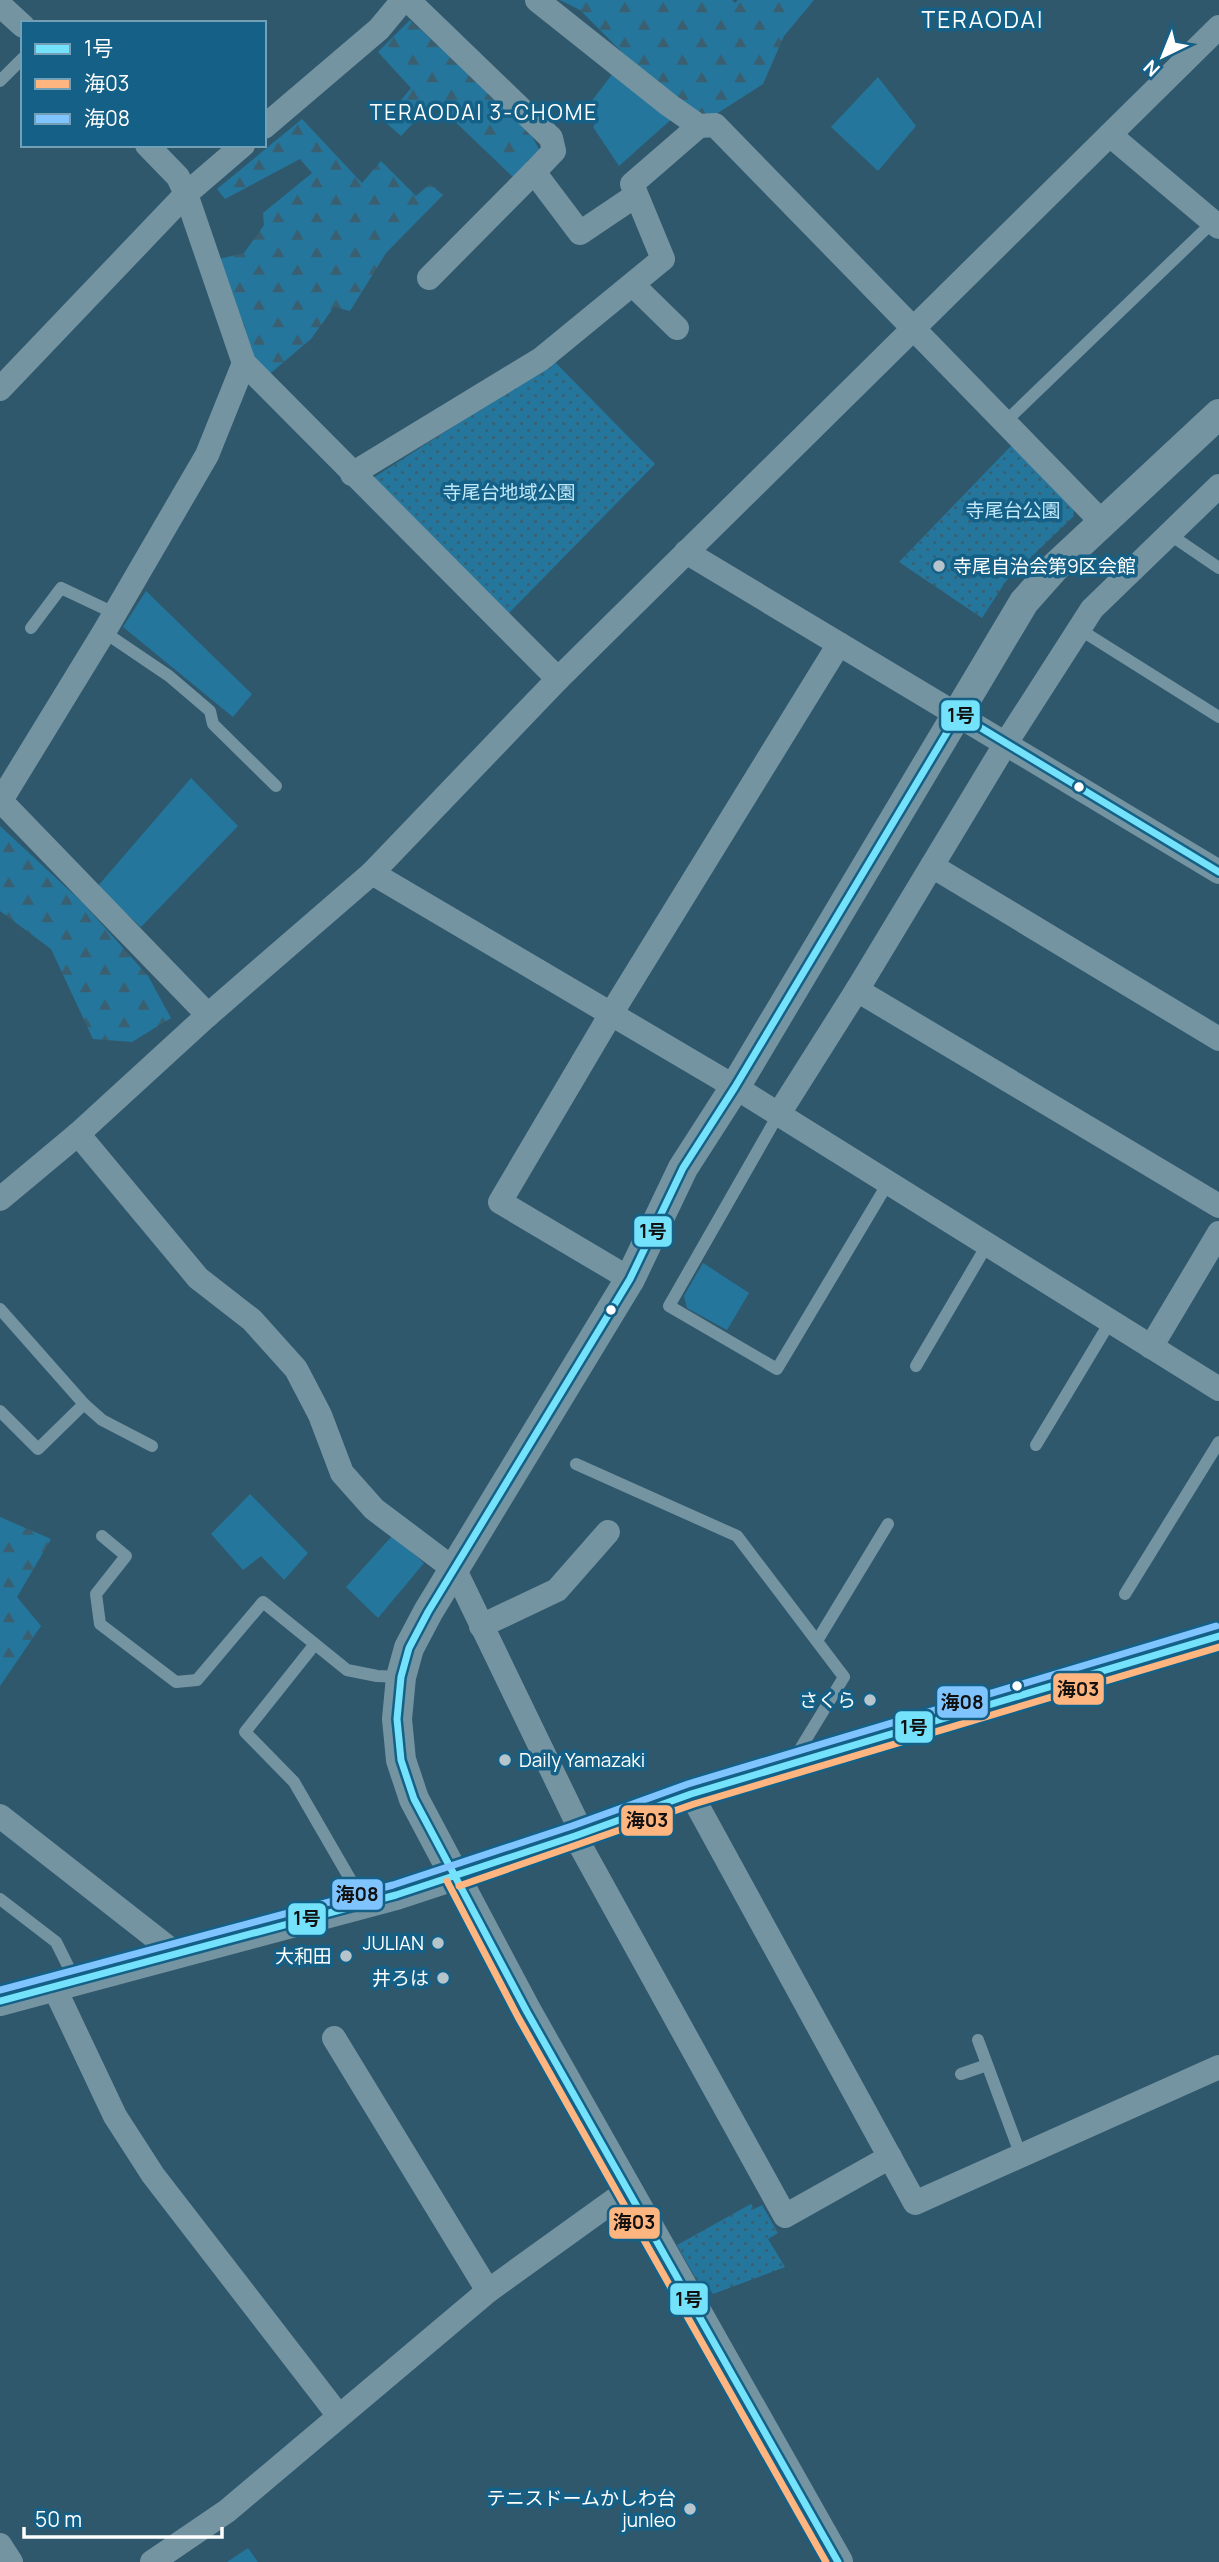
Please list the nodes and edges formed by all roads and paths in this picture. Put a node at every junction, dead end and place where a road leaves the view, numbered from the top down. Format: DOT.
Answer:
graph roads {
  1 [pos="406,0"];
  2 [pos="537,0"];
  3 [pos="0,5"];
  4 [pos="21,24"];
  5 [pos="1219,27"];
  6 [pos="21,60"];
  7 [pos="0,81"];
  8 [pos="266,125"];
  9 [pos="699,126"];
  10 [pos="1110,135"];
  11 [pos="149,147"];
  12 [pos="241,147"];
  13 [pos="534,172"];
  14 [pos="187,194"];
  15 [pos="635,196"];
  16 [pos="1217,221"];
  17 [pos="429,278"];
  18 [pos="633,285"];
  19 [pos="677,328"];
  20 [pos="915,329"];
  21 [pos="244,363"];
  22 [pos="0,389"];
  23 [pos="1219,414"];
  24 [pos="1005,422"];
  25 [pos="352,474"];
  26 [pos="1219,486"];
  27 [pos="1102,523"];
  28 [pos="1169,534"];
  29 [pos="687,552"];
  30 [pos="1219,568"];
  31 [pos="109,623"];
  32 [pos="31,628"];
  33 [pos="1079,629"];
  34 [pos="839,644"];
  35 [pos="558,679"];
  36 [pos="958,714"];
  37 [pos="1219,718"];
  38 [pos="1006,743"];
  39 [pos="276,786"];
  40 [pos="0,801"];
  41 [pos="932,866"];
  42 [pos="1219,872"];
  43 [pos="372,873"];
  44 [pos="857,990"];
  45 [pos="611,1014"];
  46 [pos="208,1015"];
  47 [pos="1219,1039"];
  48 [pos="735,1087"];
  49 [pos="778,1115"];
  50 [pos="78,1134"];
  51 [pos="888,1183"];
  52 [pos="0,1199"];
  53 [pos="1219,1206"];
  54 [pos="1219,1233"];
  55 [pos="987,1245"];
  56 [pos="630,1279"];
  57 [pos="0,1309"];
  58 [pos="1110,1322"];
  59 [pos="1151,1347"];
  60 [pos="916,1366"];
  61 [pos="1217,1384"];
  62 [pos="84,1404"];
  63 [pos="0,1411"];
  64 [pos="1219,1442"];
  65 [pos="1036,1445"];
  66 [pos="152,1446"];
  67 [pos="576,1464"];
  68 [pos="888,1524"];
  69 [pos="608,1532"];
  70 [pos="102,1536"];
  71 [pos="455,1570"];
  72 [pos="1125,1594"];
  73 [pos="481,1626"];
  74 [pos="1219,1636"];
  75 [pos="817,1641"];
  76 [pos="315,1644"];
  77 [pos="401,1677"];
  78 [pos="790,1766"];
  79 [pos="691,1794"];
  80 [pos="0,1816"];
  81 [pos="579,1834"];
  82 [pos="456,1876"];
  83 [pos="0,1899"];
  84 [pos="364,1903"];
  85 [pos="176,1953"];
  86 [pos="65,1984"];
  87 [pos="0,2001"];
  88 [pos="334,2038"];
  89 [pos="978,2040"];
  90 [pos="987,2065"];
  91 [pos="1219,2067"];
  92 [pos="961,2074"];
  93 [pos="1021,2156"];
  94 [pos="890,2157"];
  95 [pos="627,2191"];
  96 [pos="488,2291"];
  97 [pos="339,2416"];
  98 [pos="0,2545"];
  99 [pos="11,2562"];
  100 [pos="152,2562"];
  101 [pos="838,2562"];
  1 -- 8 [label="street"];
  1 -- 13 [label="street"];
  2 -- 9 [label="street"];
  3 -- 4 [label="street"];
  5 -- 10 [label="street"];
  6 -- 7 [label="lane"];
  9 -- 15 [label="street"];
  9 -- 20 [label="street"];
  10 -- 16 [label="street"];
  10 -- 20 [label="street"];
  11 -- 14 [label="street"];
  12 -- 14 [label="street"];
  13 -- 15 [label="street"];
  13 -- 17 [label="street"];
  14 -- 21 [label="street"];
  14 -- 22 [label="street"];
  15 -- 18 [label="street"];
  16 -- 24 [label="lane"];
  18 -- 19 [label="street"];
  18 -- 25 [label="street"];
  20 -- 24 [label="street"];
  20 -- 29 [label="street"];
  21 -- 25 [label="street"];
  21 -- 31 [label="street"];
  23 -- 27 [label="street"];
  24 -- 27 [label="street"];
  25 -- 35 [label="street"];
  26 -- 28 [label="street"];
  27 -- 36 [label="street"];
  28 -- 30 [label="lane"];
  28 -- 33 [label="street"];
  29 -- 34 [label="street"];
  29 -- 35 [label="street"];
  31 -- 32 [label="lane"];
  31 -- 39 [label="lane"];
  31 -- 40 [label="street"];
  33 -- 37 [label="lane"];
  33 -- 38 [label="street"];
  34 -- 36 [label="street"];
  34 -- 45 [label="street"];
  35 -- 43 [label="street"];
  36 -- 38 [label="street"];
  36 -- 48 [label="street"];
  38 -- 41 [label="street"];
  38 -- 42 [label="street"];
  40 -- 46 [label="street"];
  41 -- 44 [label="street"];
  41 -- 47 [label="street"];
  43 -- 45 [label="street"];
  43 -- 46 [label="street"];
  44 -- 49 [label="street"];
  44 -- 53 [label="street"];
  45 -- 48 [label="street"];
  45 -- 56 [label="street"];
  46 -- 50 [label="street"];
  48 -- 49 [label="street"];
  48 -- 56 [label="street"];
  49 -- 51 [label="street"];
  49 -- 51 [label="lane"];
  50 -- 52 [label="street"];
  50 -- 71 [label="street"];
  51 -- 55 [label="street"];
  54 -- 59 [label="street"];
  55 -- 58 [label="street"];
  55 -- 60 [label="lane"];
  56 -- 71 [label="street"];
  57 -- 62 [label="lane"];
  58 -- 59 [label="street"];
  58 -- 65 [label="lane"];
  59 -- 61 [label="street"];
  62 -- 63 [label="lane"];
  62 -- 66 [label="lane"];
  64 -- 72 [label="lane"];
  67 -- 75 [label="lane"];
  68 -- 75 [label="lane"];
  69 -- 73 [label="street"];
  70 -- 76 [label="lane"];
  71 -- 73 [label="street"];
  71 -- 77 [label="street"];
  73 -- 81 [label="street"];
  74 -- 78 [label="street"];
  75 -- 78 [label="lane"];
  76 -- 77 [label="lane"];
  76 -- 84 [label="lane"];
  77 -- 82 [label="street"];
  78 -- 79 [label="street"];
  79 -- 81 [label="street"];
  79 -- 94 [label="street"];
  80 -- 85 [label="street"];
  81 -- 82 [label="street"];
  81 -- 94 [label="street"];
  82 -- 84 [label="street"];
  82 -- 95 [label="street"];
  83 -- 86 [label="lane"];
  84 -- 85 [label="street"];
  85 -- 86 [label="street"];
  86 -- 87 [label="street"];
  86 -- 97 [label="street"];
  88 -- 96 [label="street"];
  89 -- 90 [label="lane"];
  90 -- 92 [label="lane"];
  90 -- 93 [label="lane"];
  91 -- 93 [label="street"];
  93 -- 94 [label="street"];
  95 -- 96 [label="street"];
  95 -- 101 [label="street"];
  96 -- 97 [label="street"];
  97 -- 100 [label="street"];
  98 -- 99 [label="street"];
}
